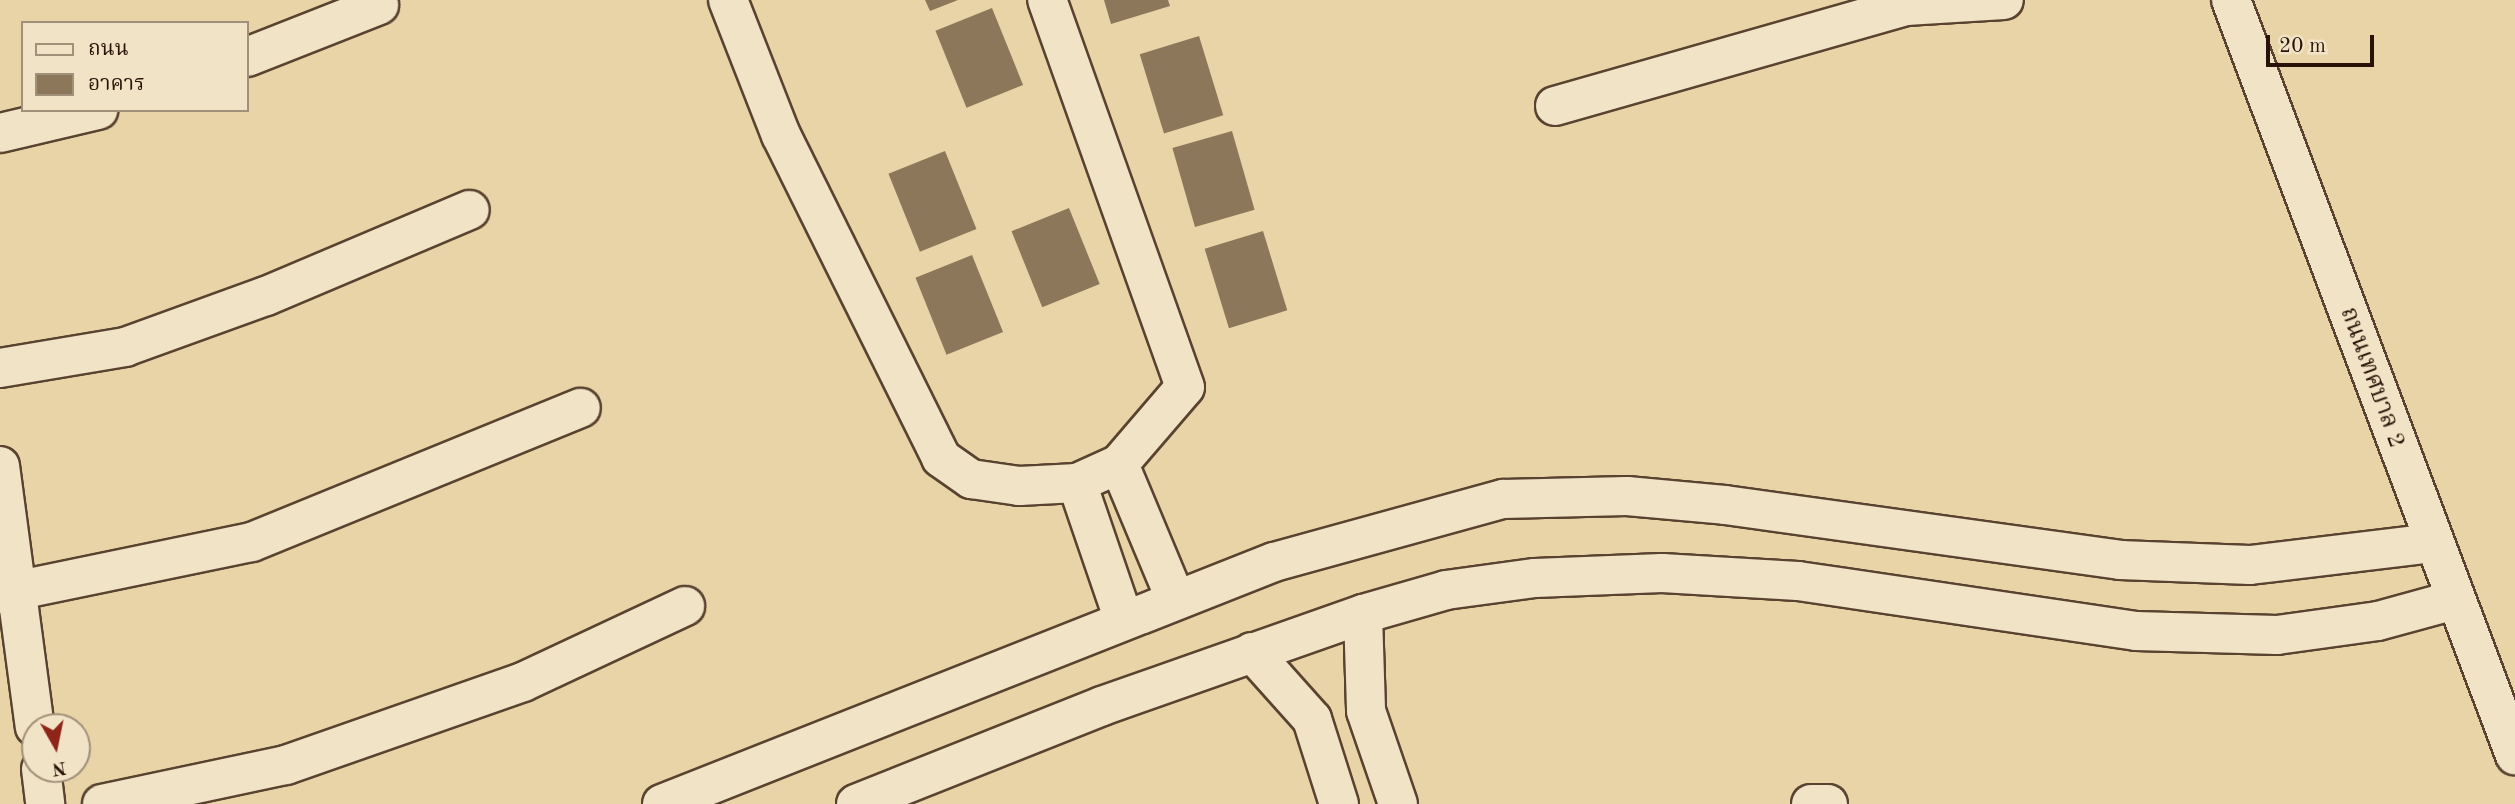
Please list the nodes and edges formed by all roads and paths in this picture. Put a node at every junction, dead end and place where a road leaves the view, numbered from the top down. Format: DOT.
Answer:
graph roads {
  1 [pos="728,0"];
  2 [pos="1047,0"];
  3 [pos="2004,0"];
  4 [pos="2231,0"];
  5 [pos="379,5"];
  6 [pos="248,57"];
  7 [pos="1555,106"];
  8 [pos="89,112"];
  9 [pos="0,133"];
  10 [pos="470,210"];
  11 [pos="0,369"];
  12 [pos="582,408"];
  13 [pos="1119,464"];
  14 [pos="0,466"];
  15 [pos="1077,483"];
  16 [pos="2432,543"];
  17 [pos="9,593"];
  18 [pos="1175,598"];
  19 [pos="2455,600"];
  20 [pos="685,606"];
  21 [pos="1363,614"];
  22 [pos="1123,617"];
  23 [pos="1252,652"];
  24 [pos="32,713"];
  25 [pos="2515,755"];
  26 [pos="43,783"];
  27 [pos="46,804"];
  28 [pos="102,804"];
  29 [pos="662,804"];
  30 [pos="856,804"];
  31 [pos="1339,804"];
  32 [pos="1398,804"];
  33 [pos="1811,804"];
  34 [pos="1828,804"];
  1 -- 15 [label="street"];
  2 -- 13 [label="street"];
  3 -- 7 [label="street"];
  4 -- 16 [label="street, ถนนเทศบาล 2"];
  5 -- 6 [label="street"];
  8 -- 9 [label="street"];
  10 -- 11 [label="street"];
  12 -- 17 [label="street"];
  13 -- 15 [label="street"];
  13 -- 18 [label="street"];
  14 -- 17 [label="street"];
  15 -- 22 [label="street"];
  16 -- 18 [label="street"];
  16 -- 19 [label="street, ถนนเทศบาล 2"];
  17 -- 24 [label="street"];
  18 -- 22 [label="street"];
  19 -- 21 [label="street"];
  19 -- 25 [label="street, ถนนเทศบาล 2"];
  20 -- 28 [label="street"];
  21 -- 23 [label="street"];
  21 -- 32 [label="street"];
  22 -- 29 [label="street"];
  23 -- 30 [label="street"];
  23 -- 31 [label="street"];
  26 -- 27 [label="street"];
  33 -- 34 [label="street"];
}
